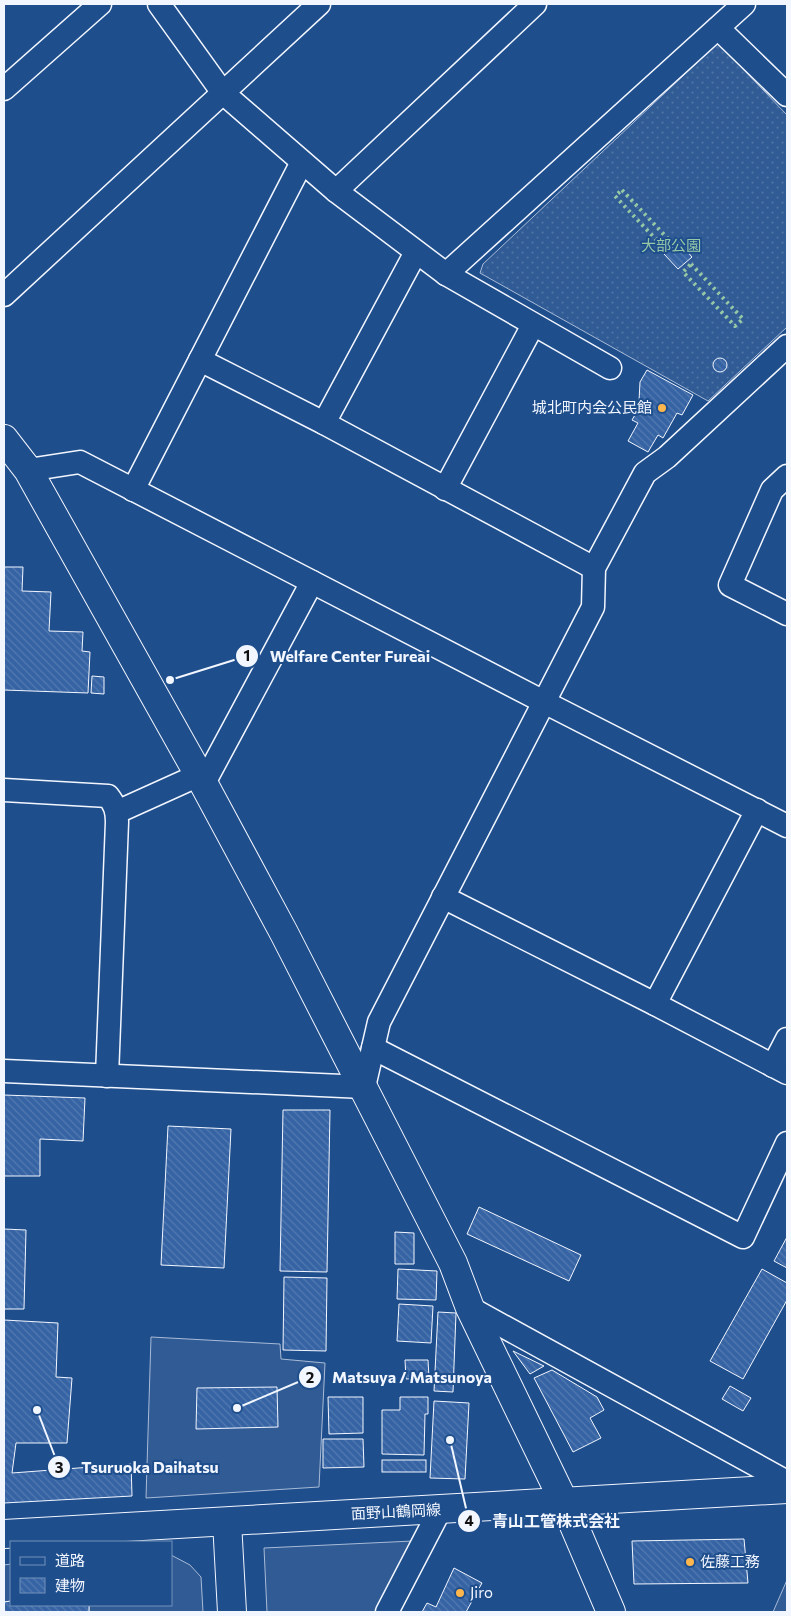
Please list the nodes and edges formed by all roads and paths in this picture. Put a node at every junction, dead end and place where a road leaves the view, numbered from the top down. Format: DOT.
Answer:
graph roads {
  1 [pos="100,4"];
  2 [pos="159,4"];
  3 [pos="318,4"];
  4 [pos="535,4"];
  5 [pos="744,4"];
  6 [pos="718,28"];
  7 [pos="4,89"];
  8 [pos="223,93"];
  9 [pos="787,95"];
  10 [pos="302,162"];
  11 [pos="336,191"];
  12 [pos="416,252"];
  13 [pos="446,274"];
  14 [pos="4,295"];
  15 [pos="533,325"];
  16 [pos="787,346"];
  17 [pos="200,360"];
  18 [pos="610,368"];
  19 [pos="324,423"];
  20 [pos="4,438"];
  21 [pos="28,470"];
  22 [pos="787,476"];
  23 [pos="445,489"];
  24 [pos="133,490"];
  25 [pos="594,568"];
  26 [pos="312,582"];
  27 [pos="787,614"];
  28 [pos="544,702"];
  29 [pos="202,779"];
  30 [pos="4,790"];
  31 [pos="757,810"];
  32 [pos="117,812"];
  33 [pos="787,826"];
  34 [pos="444,897"];
  35 [pos="655,1004"];
  36 [pos="787,1039"];
  37 [pos="373,1048"];
  38 [pos="780,1069"];
  39 [pos="4,1071"];
  40 [pos="106,1076"];
  41 [pos="364,1087"];
  42 [pos="787,1143"];
  43 [pos="470,1308"];
  44 [pos="787,1482"];
  45 [pos="787,1489"];
  46 [pos="564,1502"];
  47 [pos="440,1510"];
  48 [pos="227,1522"];
  49 [pos="4,1534"];
  50 [pos="232,1612"];
  51 [pos="387,1612"];
  52 [pos="611,1612"];
  1 -- 7 [label="street"];
  2 -- 8 [label="street"];
  3 -- 8 [label="street"];
  4 -- 11 [label="street"];
  5 -- 6 [label="street"];
  6 -- 9 [label="street"];
  6 -- 13 [label="street"];
  8 -- 10 [label="street"];
  8 -- 14 [label="street"];
  10 -- 11 [label="street"];
  10 -- 17 [label="street"];
  11 -- 12 [label="street"];
  12 -- 13 [label="street"];
  12 -- 19 [label="street"];
  13 -- 15 [label="street"];
  15 -- 18 [label="street"];
  15 -- 23 [label="street"];
  16 -- 25 [label="street"];
  17 -- 19 [label="street"];
  17 -- 24 [label="street"];
  19 -- 23 [label="street"];
  20 -- 21 [label="street"];
  21 -- 24 [label="street"];
  21 -- 29 [label="street"];
  22 -- 27 [label="street"];
  23 -- 25 [label="street"];
  24 -- 26 [label="street"];
  25 -- 28 [label="street"];
  26 -- 28 [label="street"];
  26 -- 29 [label="street"];
  28 -- 31 [label="street"];
  28 -- 34 [label="street"];
  29 -- 32 [label="street"];
  29 -- 41 [label="street"];
  30 -- 32 [label="street"];
  31 -- 33 [label="street"];
  31 -- 35 [label="street"];
  32 -- 40 [label="street"];
  34 -- 35 [label="street"];
  34 -- 37 [label="street"];
  35 -- 38 [label="street"];
  36 -- 38 [label="street"];
  37 -- 41 [label="street"];
  37 -- 42 [label="street"];
  39 -- 40 [label="street"];
  40 -- 41 [label="street"];
  41 -- 43 [label="street"];
  43 -- 44 [label="street"];
  43 -- 46 [label="street"];
  45 -- 46 [label="street, 面野山鶴岡線"];
  46 -- 47 [label="street, 面野山鶴岡線"];
  46 -- 52 [label="street"];
  47 -- 48 [label="street, 面野山鶴岡線"];
  47 -- 51 [label="street"];
  48 -- 49 [label="street, 面野山鶴岡線"];
  48 -- 50 [label="street"];
}
